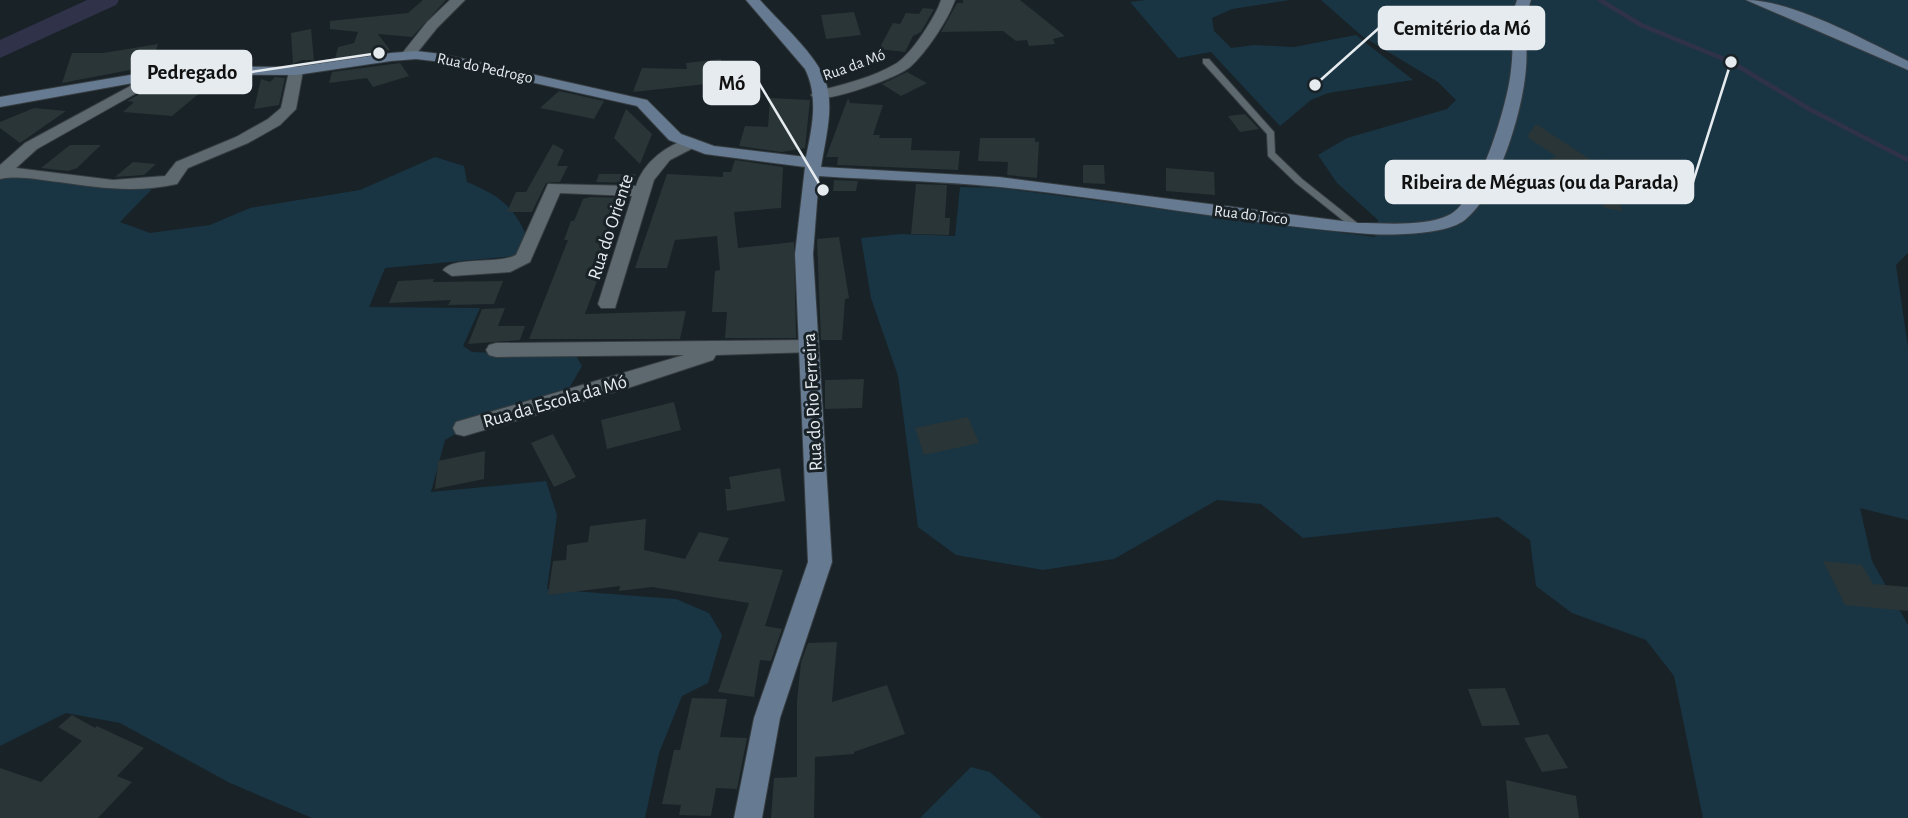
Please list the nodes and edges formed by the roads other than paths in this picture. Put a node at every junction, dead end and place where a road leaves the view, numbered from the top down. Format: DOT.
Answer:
graph roads {
  1 [pos="458,0"];
  2 [pos="753,0"];
  3 [pos="948,0"];
  4 [pos="1524,0"];
  5 [pos="1754,0"];
  6 [pos="407,56"];
  7 [pos="1206,61"];
  8 [pos="1908,66"];
  9 [pos="296,71"];
  10 [pos="160,74"];
  11 [pos="819,95"];
  12 [pos="0,102"];
  13 [pos="691,143"];
  14 [pos="812,167"];
  15 [pos="2,173"];
  16 [pos="642,191"];
  17 [pos="1358,228"];
  18 [pos="452,270"];
  19 [pos="608,304"];
  20 [pos="809,347"];
  21 [pos="728,348"];
  22 [pos="637,349"];
  23 [pos="496,350"];
  24 [pos="645,375"];
  25 [pos="464,428"];
  26 [pos="748,818"];
  1 -- 6 [label="street"];
  2 -- 11 [label="street, Rua do Rio Ferreira"];
  3 -- 11 [label="street, Rua da Mó"];
  4 -- 17 [label="street, Rua do Toco"];
  5 -- 8 [label="street"];
  6 -- 9 [label="street, Rua do Pedrogo"];
  6 -- 13 [label="street, Rua do Pedrogo"];
  7 -- 17 [label="lane"];
  9 -- 10 [label="street, Rua do Pedrogo"];
  9 -- 15 [label="street"];
  10 -- 12 [label="street"];
  10 -- 15 [label="street, Rua do Pedrogo"];
  11 -- 14 [label="street, Rua do Rio Ferreira"];
  13 -- 14 [label="street, Rua do Pedrogo"];
  13 -- 16 [label="street, Rua do Oriente"];
  14 -- 17 [label="street, Rua do Toco"];
  14 -- 20 [label="street, Rua do Rio Ferreira"];
  16 -- 18 [label="street"];
  16 -- 19 [label="street, Rua do Oriente"];
  20 -- 21 [label="street, Rua da Escola da Mó"];
  20 -- 26 [label="street, Rua do Rio Ferreira"];
  21 -- 22 [label="street, Rua da Escola da Mó"];
  21 -- 24 [label="street, Rua da Escola da Mó"];
  22 -- 23 [label="street, Rua da Escola da Mó"];
  22 -- 24 [label="street, Rua da Escola da Mó"];
  24 -- 25 [label="street, Rua da Escola da Mó"];
}
